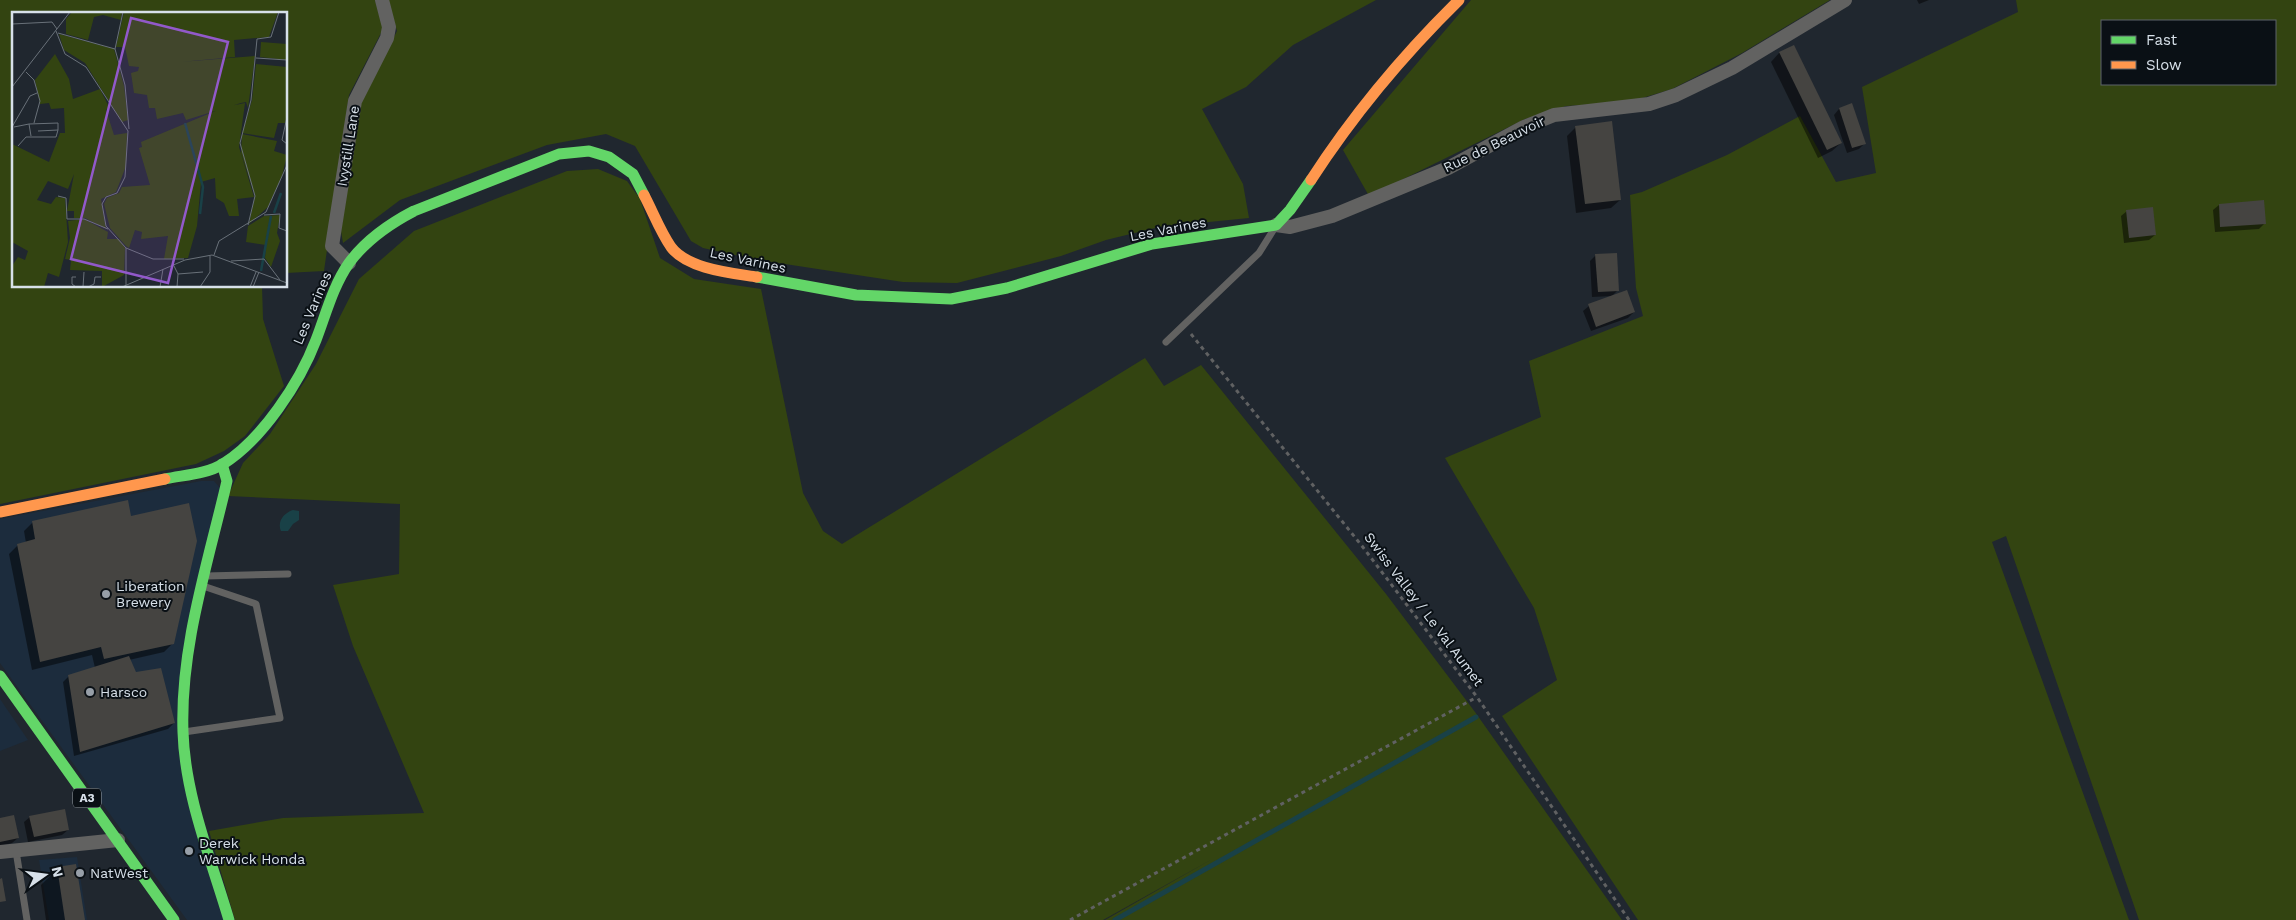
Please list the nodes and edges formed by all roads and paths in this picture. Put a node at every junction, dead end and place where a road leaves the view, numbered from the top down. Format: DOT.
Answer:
graph roads {
  1 [pos="382,0"];
  2 [pos="1459,0"];
  3 [pos="1845,0"];
  4 [pos="1276,225"];
  5 [pos="349,263"];
  6 [pos="1184,325"];
  7 [pos="1166,342"];
  8 [pos="222,464"];
  9 [pos="0,512"];
  10 [pos="288,574"];
  11 [pos="203,581"];
  12 [pos="0,676"];
  13 [pos="1477,697"];
  14 [pos="183,732"];
  15 [pos="118,840"];
  16 [pos="16,851"];
  17 [pos="0,852"];
  18 [pos="27,920"];
  19 [pos="174,920"];
  20 [pos="229,920"];
  21 [pos="1070,920"];
  22 [pos="1629,920"];
  1 -- 5 [label="street, Ivystill Lane"];
  2 -- 4 [label="street"];
  3 -- 4 [label="street, Rue de Beauvoir"];
  4 -- 5 [label="street, Les Varines"];
  4 -- 6 [label="lane"];
  5 -- 8 [label="street, Les Varines"];
  6 -- 7 [label="lane"];
  6 -- 13 [label="path, Swiss Valley / Le Val Aumet"];
  8 -- 9 [label="street, Les Varines"];
  8 -- 11 [label="street"];
  10 -- 11 [label="lane"];
  11 -- 14 [label="street"];
  11 -- 14 [label="lane"];
  12 -- 15 [label="street, A3"];
  13 -- 21 [label="path"];
  13 -- 22 [label="path, Swiss Valley / Le Val Aumet"];
  14 -- 20 [label="street"];
  15 -- 16 [label="street"];
  15 -- 19 [label="street, A3"];
  16 -- 17 [label="street"];
  16 -- 18 [label="lane"];
}
